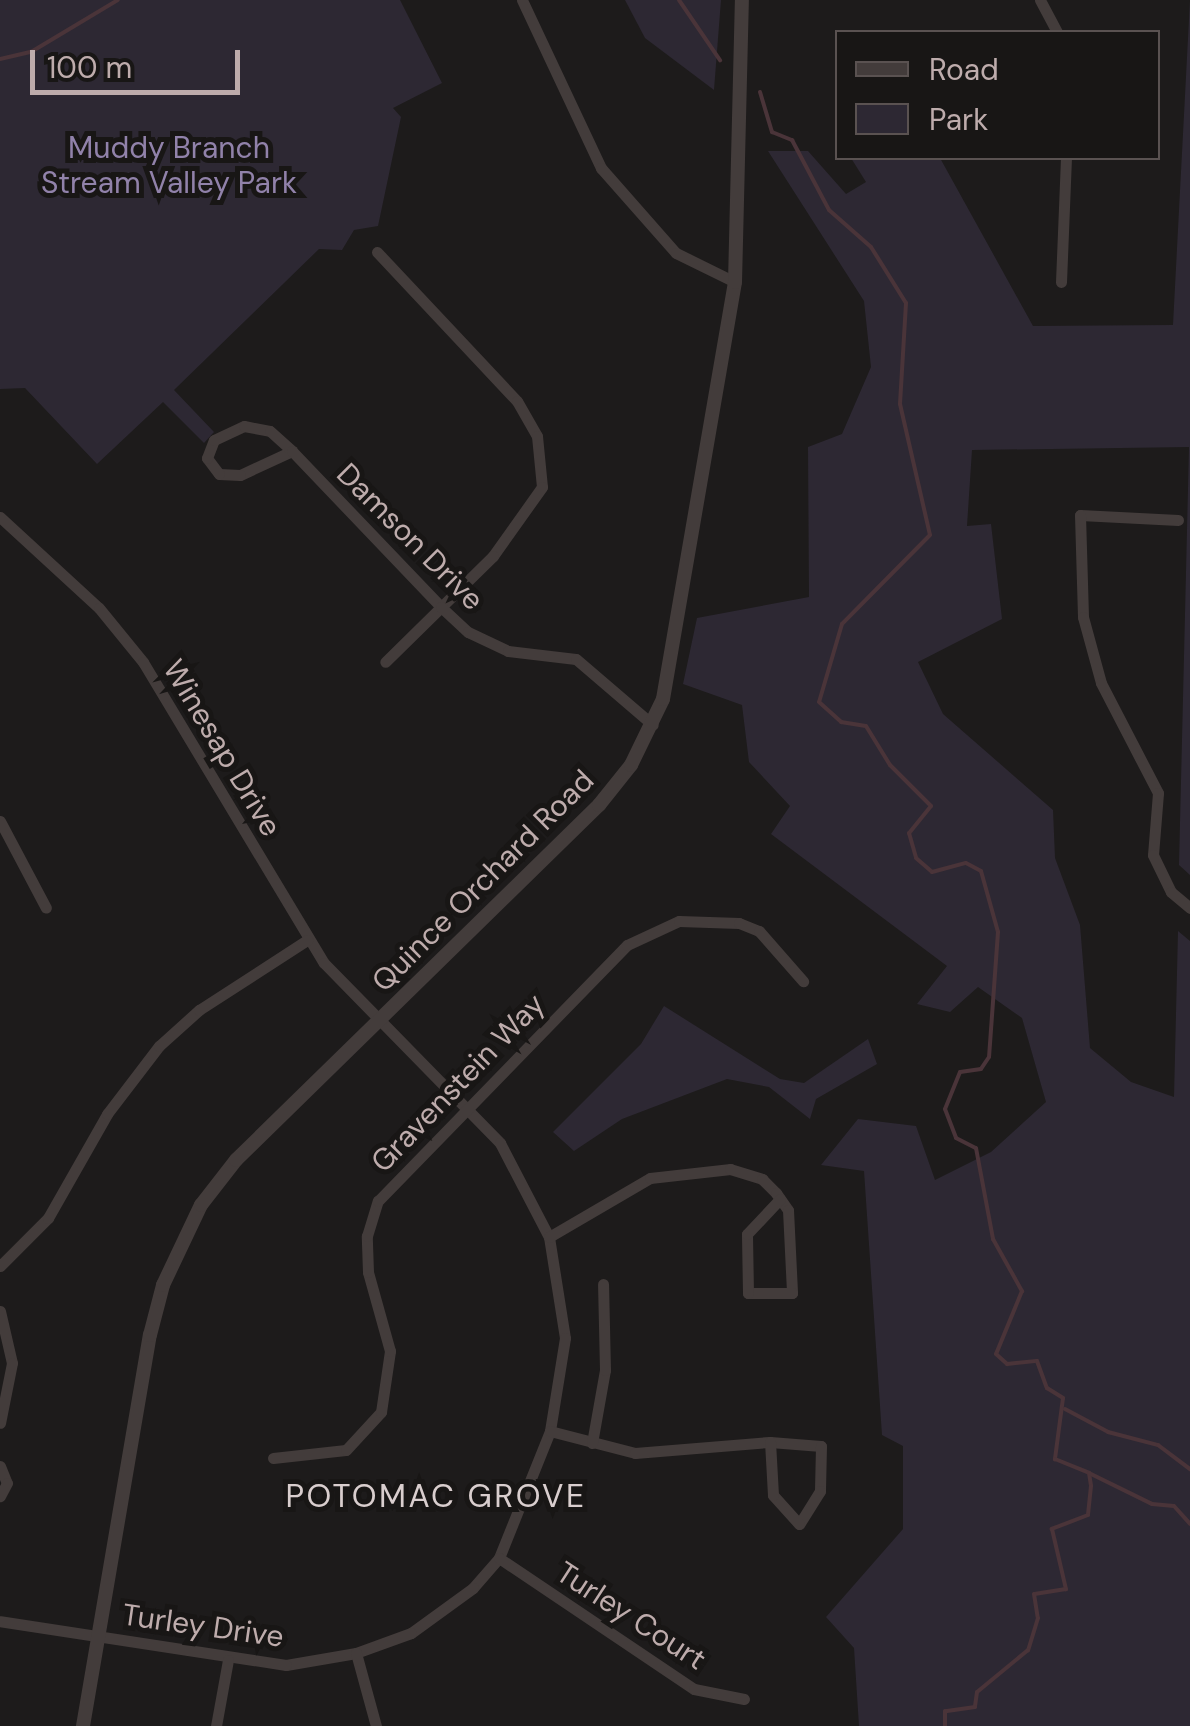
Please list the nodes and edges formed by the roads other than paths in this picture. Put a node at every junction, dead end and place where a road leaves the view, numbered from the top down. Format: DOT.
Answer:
graph roads {
  1 [pos="522,0"];
  2 [pos="742,0"];
  3 [pos="1040,0"];
  4 [pos="1055,30"];
  5 [pos="1066,160"];
  6 [pos="376,252"];
  7 [pos="735,282"];
  8 [pos="1061,282"];
  9 [pos="292,451"];
  10 [pos="0,517"];
  11 [pos="1178,520"];
  12 [pos="441,607"];
  13 [pos="385,662"];
  14 [pos="652,725"];
  15 [pos="0,820"];
  16 [pos="46,908"];
  17 [pos="1190,908"];
  18 [pos="307,940"];
  19 [pos="803,981"];
  20 [pos="380,1023"];
  21 [pos="468,1109"];
  22 [pos="780,1199"];
  23 [pos="549,1238"];
  24 [pos="0,1266"];
  25 [pos="603,1284"];
  26 [pos="0,1311"];
  27 [pos="0,1423"];
  28 [pos="550,1432"];
  29 [pos="770,1442"];
  30 [pos="592,1443"];
  31 [pos="273,1458"];
  32 [pos="0,1466"];
  33 [pos="0,1496"];
  34 [pos="499,1558"];
  35 [pos="0,1621"];
  36 [pos="96,1636"];
  37 [pos="356,1654"];
  38 [pos="228,1660"];
  39 [pos="744,1699"];
  40 [pos="82,1726"];
  41 [pos="216,1726"];
  42 [pos="376,1726"];
  1 -- 7 [label="street"];
  2 -- 7 [label="street, Quince Orchard Road"];
  3 -- 4 [label="street"];
  5 -- 8 [label="street"];
  6 -- 12 [label="street"];
  7 -- 14 [label="street, Quince Orchard Road"];
  9 -- 9 [label="street, Damson Drive"];
  9 -- 12 [label="street, Damson Drive"];
  10 -- 18 [label="street, Winesap Drive"];
  11 -- 17 [label="street"];
  12 -- 13 [label="street"];
  12 -- 14 [label="street, Damson Drive"];
  14 -- 20 [label="street, Quince Orchard Road"];
  15 -- 16 [label="street"];
  18 -- 20 [label="street, Winesap Drive"];
  18 -- 24 [label="street"];
  19 -- 21 [label="street, Gravenstein Way"];
  20 -- 21 [label="street, Turley Drive"];
  20 -- 36 [label="street, Quince Orchard Road"];
  21 -- 23 [label="street, Turley Drive"];
  21 -- 31 [label="street, Gravenstein Way"];
  22 -- 22 [label="street"];
  22 -- 23 [label="street"];
  23 -- 28 [label="street, Turley Drive"];
  25 -- 30 [label="street"];
  26 -- 27 [label="street"];
  28 -- 30 [label="street"];
  28 -- 34 [label="street, Turley Drive"];
  29 -- 29 [label="street"];
  29 -- 30 [label="street"];
  32 -- 33 [label="street"];
  34 -- 37 [label="street, Turley Drive"];
  34 -- 39 [label="street, Turley Court"];
  35 -- 36 [label="street, Turley Drive"];
  36 -- 38 [label="street, Turley Drive"];
  36 -- 40 [label="street, Quince Orchard Road"];
  37 -- 38 [label="street, Turley Drive"];
  37 -- 42 [label="street"];
  38 -- 41 [label="street"];
}
